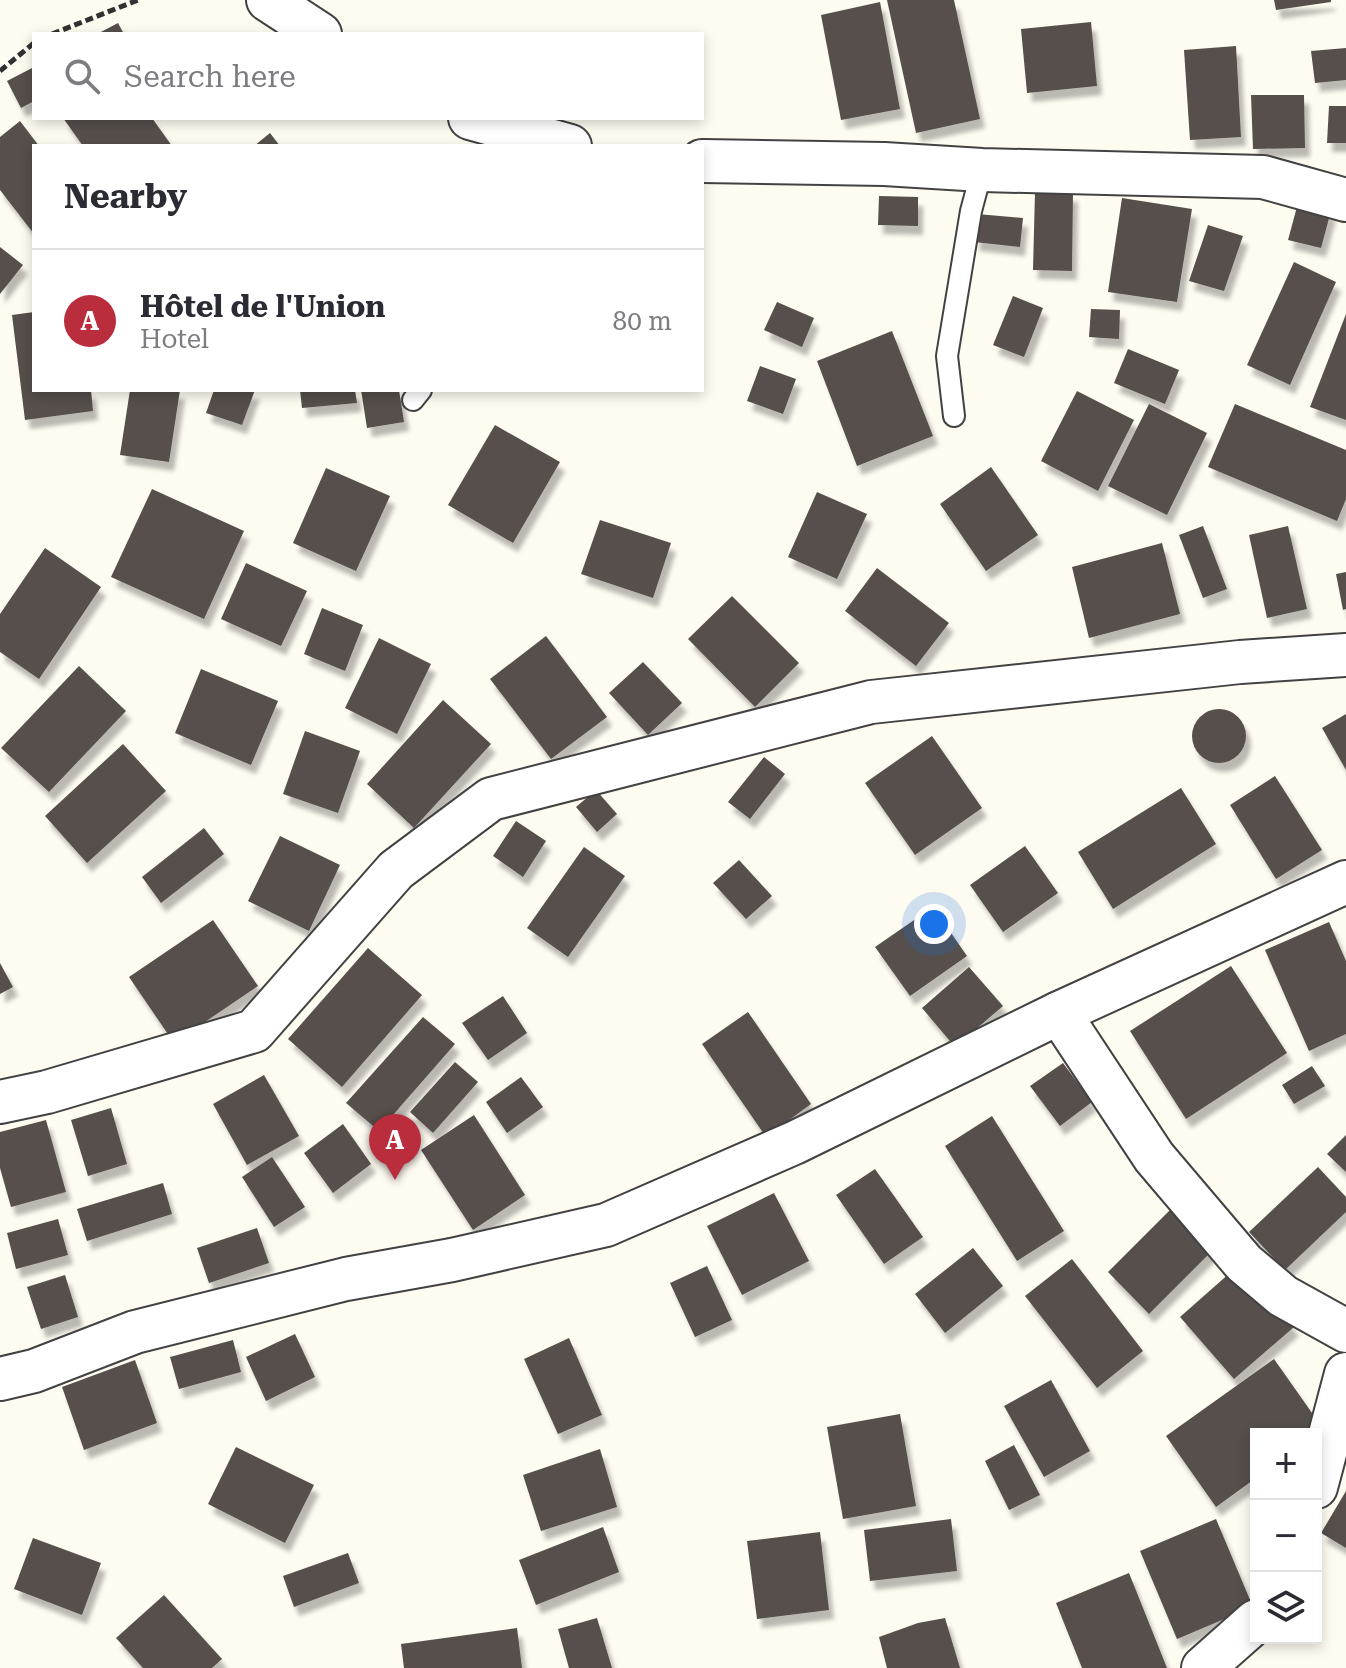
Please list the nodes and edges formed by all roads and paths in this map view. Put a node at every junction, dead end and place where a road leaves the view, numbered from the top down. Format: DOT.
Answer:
graph roads {
  1 [pos="138,0"];
  2 [pos="268,0"];
  3 [pos="57,32"];
  4 [pos="317,32"];
  5 [pos="32,45"];
  6 [pos="0,71"];
  7 [pos="477,120"];
  8 [pos="563,144"];
  9 [pos="704,161"];
  10 [pos="982,170"];
  11 [pos="1346,200"];
  12 [pos="954,416"];
  13 [pos="1346,655"];
  14 [pos="1346,882"];
  15 [pos="1059,1013"];
  16 [pos="0,1102"];
  17 [pos="1346,1331"];
  18 [pos="1346,1374"];
  19 [pos="0,1379"];
  20 [pos="1322,1464"];
  21 [pos="1250,1626"];
  22 [pos="1203,1668"];
  1 -- 3 [label="path"];
  2 -- 4 [label="street"];
  5 -- 6 [label="path"];
  7 -- 8 [label="street"];
  9 -- 10 [label="street"];
  10 -- 11 [label="street"];
  10 -- 12 [label="lane"];
  13 -- 16 [label="street"];
  14 -- 15 [label="street"];
  15 -- 17 [label="street"];
  15 -- 19 [label="street"];
  18 -- 20 [label="street"];
  21 -- 22 [label="street"];
}
